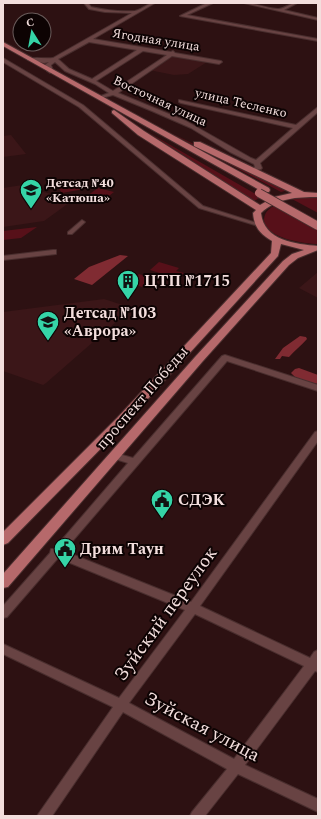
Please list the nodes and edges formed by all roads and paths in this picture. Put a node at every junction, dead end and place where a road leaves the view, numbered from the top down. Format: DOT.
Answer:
graph roads {
  1 [pos="86,3"];
  2 [pos="153,3"];
  3 [pos="211,3"];
  4 [pos="246,3"];
  5 [pos="295,3"];
  6 [pos="280,10"];
  7 [pos="136,12"];
  8 [pos="318,19"];
  9 [pos="88,40"];
  10 [pos="318,40"];
  11 [pos="3,44"];
  12 [pos="142,49"];
  13 [pos="3,50"];
  14 [pos="173,54"];
  15 [pos="30,59"];
  16 [pos="55,59"];
  17 [pos="3,60"];
  18 [pos="219,62"];
  19 [pos="50,71"];
  20 [pos="93,81"];
  21 [pos="114,93"];
  22 [pos="100,98"];
  23 [pos="181,101"];
  24 [pos="107,107"];
  25 [pos="119,109"];
  26 [pos="318,109"];
  27 [pos="296,127"];
  28 [pos="257,163"];
  29 [pos="251,171"];
  30 [pos="263,192"];
  31 [pos="303,194"];
  32 [pos="318,195"];
  33 [pos="258,211"];
  34 [pos="234,216"];
  35 [pos="318,219"];
  36 [pos="82,222"];
  37 [pos="258,224"];
  38 [pos="318,226"];
  39 [pos="70,233"];
  40 [pos="277,240"];
  41 [pos="317,248"];
  42 [pos="53,252"];
  43 [pos="3,258"];
  44 [pos="318,388"];
  45 [pos="318,434"];
  46 [pos="115,456"];
  47 [pos="134,462"];
  48 [pos="3,540"];
  49 [pos="55,552"];
  50 [pos="5,576"];
  51 [pos="193,608"];
  52 [pos="3,614"];
  53 [pos="3,649"];
  54 [pos="316,662"];
  55 [pos="120,705"];
  56 [pos="236,767"];
  57 [pos="318,806"];
  58 [pos="44,816"];
  59 [pos="197,816"];
  1 -- 7 [label="street"];
  2 -- 7 [label="street"];
  3 -- 10 [label="street"];
  4 -- 6 [label="street"];
  5 -- 6 [label="street"];
  6 -- 8 [label="street"];
  7 -- 9 [label="street"];
  9 -- 12 [label="street, Ягодная улица"];
  9 -- 16 [label="street"];
  11 -- 15 [label="main road"];
  12 -- 14 [label="street, Ягодная улица"];
  12 -- 20 [label="street"];
  13 -- 24 [label="main road"];
  14 -- 18 [label="street, Ягодная улица"];
  14 -- 21 [label="street"];
  15 -- 16 [label="street"];
  15 -- 19 [label="main road"];
  16 -- 19 [label="street"];
  16 -- 20 [label="street, Восточная улица"];
  17 -- 34 [label="street"];
  19 -- 22 [label="main road"];
  20 -- 21 [label="street, Восточная улица"];
  21 -- 22 [label="street"];
  21 -- 28 [label="street, Восточная улица"];
  22 -- 25 [label="main road"];
  23 -- 27 [label="street, улица Тесленко"];
  24 -- 30 [label="main road"];
  24 -- 33 [label="main road"];
  25 -- 29 [label="main road"];
  25 -- 30 [label="main road"];
  26 -- 27 [label="street, улица Тесленко"];
  27 -- 28 [label="street, улица Тесленко"];
  28 -- 29 [label="street, улица Тесленко"];
  29 -- 31 [label="main road"];
  30 -- 35 [label="main road"];
  30 -- 38 [label="main road, bridge"];
  31 -- 32 [label="main road"];
  31 -- 33 [label="main road"];
  33 -- 34 [label="street"];
  33 -- 37 [label="main road"];
  34 -- 37 [label="street"];
  36 -- 39 [label="street"];
  37 -- 40 [label="main road"];
  40 -- 41 [label="main road"];
  40 -- 48 [label="main road, проспект Победы"];
  41 -- 46 [label="main road, проспект Победы"];
  42 -- 43 [label="street"];
  44 -- 47 [label="street"];
  45 -- 51 [label="street, Зуйский переулок"];
  46 -- 47 [label="street"];
  46 -- 50 [label="main road, проспект Победы"];
  47 -- 49 [label="street"];
  49 -- 51 [label="street"];
  49 -- 52 [label="street"];
  51 -- 54 [label="street"];
  51 -- 55 [label="street, Зуйский переулок"];
  53 -- 55 [label="street, Зуйская улица"];
  54 -- 56 [label="street"];
  55 -- 56 [label="street, Зуйская улица"];
  55 -- 58 [label="street, Зуйский переулок"];
  56 -- 57 [label="street, Зуйская улица"];
  56 -- 59 [label="street"];
}
